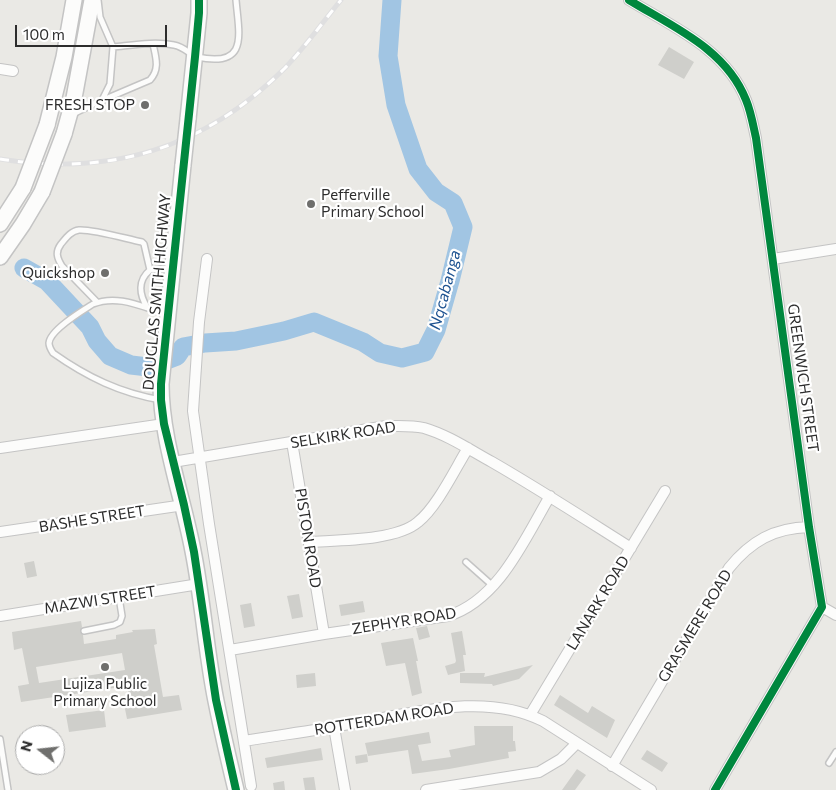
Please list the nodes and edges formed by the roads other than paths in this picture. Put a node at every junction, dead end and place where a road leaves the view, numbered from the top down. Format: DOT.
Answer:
graph roads {
  1 [pos="74,0"];
  2 [pos="92,0"];
  3 [pos="98,0"];
  4 [pos="199,0"];
  5 [pos="236,0"];
  6 [pos="629,0"];
  7 [pos="153,44"];
  8 [pos="113,47"];
  9 [pos="195,57"];
  10 [pos="0,69"];
  11 [pos="13,71"];
  12 [pos="102,100"];
  13 [pos="69,116"];
  14 [pos="0,224"];
  15 [pos="836,249"];
  16 [pos="0,257"];
  17 [pos="207,259"];
  18 [pos="773,259"];
  19 [pos="173,268"];
  20 [pos="150,270"];
  21 [pos="95,303"];
  22 [pos="147,307"];
  23 [pos="168,315"];
  24 [pos="161,400"];
  25 [pos="164,424"];
  26 [pos="292,442"];
  27 [pos="0,448"];
  28 [pos="468,448"];
  29 [pos="200,458"];
  30 [pos="173,462"];
  31 [pos="665,491"];
  32 [pos="550,496"];
  33 [pos="184,505"];
  34 [pos="809,527"];
  35 [pos="0,532"];
  36 [pos="309,542"];
  37 [pos="632,548"];
  38 [pos="466,562"];
  39 [pos="199,584"];
  40 [pos="493,586"];
  41 [pos="119,597"];
  42 [pos="822,607"];
  43 [pos="836,615"];
  44 [pos="0,616"];
  45 [pos="84,631"];
  46 [pos="324,634"];
  47 [pos="230,650"];
  48 [pos="530,715"];
  49 [pos="334,727"];
  50 [pos="0,739"];
  51 [pos="244,741"];
  52 [pos="577,743"];
  53 [pos="836,752"];
  54 [pos="829,763"];
  55 [pos="612,766"];
  56 [pos="251,786"];
  57 [pos="8,790"];
  58 [pos="236,790"];
  59 [pos="345,790"];
  60 [pos="426,790"];
  61 [pos="651,790"];
  62 [pos="715,790"];
  1 -- 14 [label="street, bridge"];
  2 -- 13 [label="street"];
  3 -- 8 [label="lane"];
  4 -- 9 [label="street, DOUGLAS SMITH HIGHWAY"];
  5 -- 9 [label="lane"];
  6 -- 18 [label="street, GREENWICH STREET"];
  7 -- 8 [label="lane"];
  7 -- 9 [label="lane"];
  7 -- 12 [label="lane"];
  8 -- 12 [label="lane"];
  9 -- 19 [label="street, DOUGLAS SMITH HIGHWAY, bridge"];
  10 -- 11 [label="street"];
  12 -- 13 [label="lane"];
  13 -- 16 [label="street, bridge"];
  15 -- 18 [label="street"];
  17 -- 29 [label="street"];
  18 -- 34 [label="street, GREENWICH STREET"];
  19 -- 20 [label="lane"];
  19 -- 23 [label="street, DOUGLAS SMITH HIGHWAY"];
  20 -- 21 [label="lane"];
  20 -- 22 [label="lane"];
  21 -- 22 [label="lane"];
  21 -- 24 [label="lane"];
  22 -- 23 [label="lane"];
  23 -- 24 [label="street, DOUGLAS SMITH HIGHWAY"];
  24 -- 25 [label="street, DOUGLAS SMITH HIGHWAY"];
  25 -- 27 [label="street"];
  25 -- 30 [label="street, DOUGLAS SMITH HIGHWAY"];
  26 -- 28 [label="street, SELKIRK ROAD"];
  26 -- 29 [label="street, SELKIRK ROAD"];
  26 -- 36 [label="street, PISTON ROAD"];
  28 -- 32 [label="street, SELKIRK ROAD"];
  28 -- 36 [label="street"];
  29 -- 30 [label="street, SELKIRK ROAD"];
  29 -- 47 [label="street"];
  30 -- 33 [label="street, DOUGLAS SMITH HIGHWAY"];
  31 -- 37 [label="street, LANARK ROAD"];
  32 -- 37 [label="street, SELKIRK ROAD"];
  32 -- 40 [label="street, ZEPHYR ROAD"];
  33 -- 35 [label="street, BASHE STREET"];
  33 -- 39 [label="street, DOUGLAS SMITH HIGHWAY"];
  34 -- 42 [label="street, GREENWICH STREET"];
  34 -- 55 [label="street, GRASMERE ROAD"];
  36 -- 46 [label="street, PISTON ROAD"];
  37 -- 48 [label="street, LANARK ROAD"];
  38 -- 40 [label="lane"];
  39 -- 41 [label="street, MAZWI STREET"];
  39 -- 58 [label="street, DOUGLAS SMITH HIGHWAY"];
  40 -- 46 [label="street, ZEPHYR ROAD"];
  41 -- 44 [label="street, MAZWI STREET"];
  41 -- 45 [label="lane"];
  42 -- 43 [label="street"];
  42 -- 62 [label="street"];
  46 -- 47 [label="street, ZEPHYR ROAD"];
  47 -- 51 [label="street"];
  48 -- 49 [label="street, ROTTERDAM ROAD"];
  48 -- 52 [label="street, ROTTERDAM ROAD"];
  49 -- 51 [label="street, ROTTERDAM ROAD"];
  49 -- 59 [label="street"];
  50 -- 57 [label="lane"];
  51 -- 56 [label="street"];
  52 -- 55 [label="street, ROTTERDAM ROAD"];
  52 -- 60 [label="street"];
  53 -- 54 [label="lane"];
  55 -- 61 [label="street, ROTTERDAM ROAD"];
}
